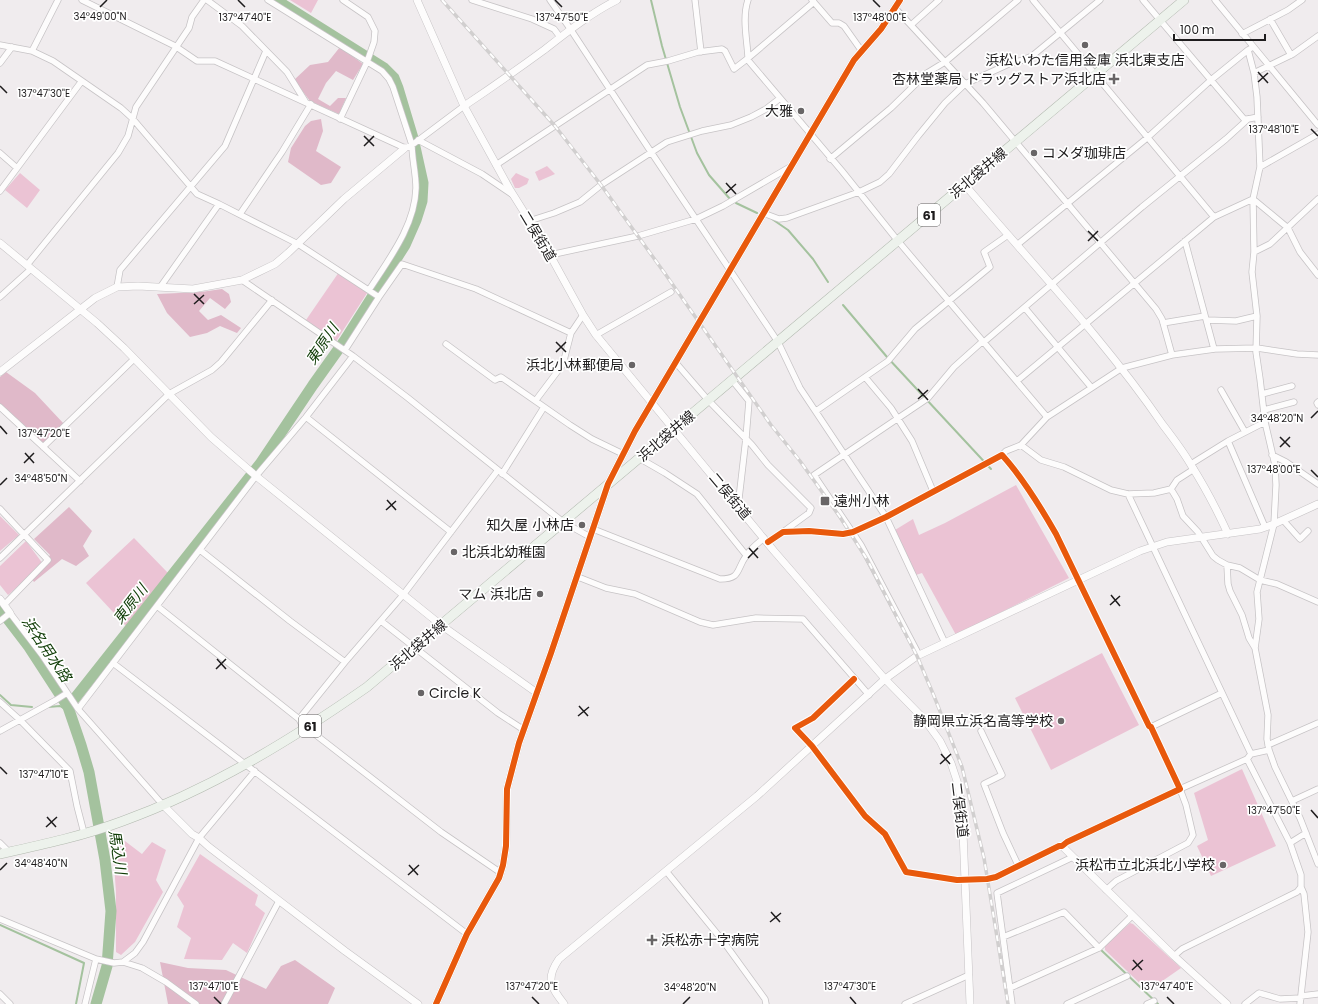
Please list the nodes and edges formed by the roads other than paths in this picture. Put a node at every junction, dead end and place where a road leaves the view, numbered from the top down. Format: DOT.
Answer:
graph roads {
  1 [pos="58,0"];
  2 [pos="82,0"];
  3 [pos="204,0"];
  4 [pos="207,0"];
  5 [pos="268,0"];
  6 [pos="342,0"];
  7 [pos="417,0"];
  8 [pos="472,0"];
  9 [pos="550,0"];
  10 [pos="617,0"];
  11 [pos="695,0"];
  12 [pos="748,0"];
  13 [pos="900,0"];
  14 [pos="940,0"];
  15 [pos="1018,0"];
  16 [pos="1033,0"];
  17 [pos="1100,0"];
  18 [pos="1143,0"];
  19 [pos="1184,0"];
  20 [pos="1215,0"];
  21 [pos="1302,0"];
  22 [pos="813,1"];
  23 [pos="895,8"];
  24 [pos="1270,19"];
  25 [pos="1160,20"];
  26 [pos="911,25"];
  27 [pos="571,30"];
  28 [pos="1061,33"];
  29 [pos="1242,34"];
  30 [pos="1318,36"];
  31 [pos="560,37"];
  32 [pos="0,45"];
  33 [pos="176,46"];
  34 [pos="12,47"];
  35 [pos="1251,48"];
  36 [pos="861,50"];
  37 [pos="32,51"];
  38 [pos="266,51"];
  39 [pos="701,52"];
  40 [pos="1291,55"];
  41 [pos="747,58"];
  42 [pos="367,61"];
  43 [pos="945,62"];
  44 [pos="0,63"];
  45 [pos="1271,64"];
  46 [pos="1254,74"];
  47 [pos="1095,75"];
  48 [pos="253,79"];
  49 [pos="1212,80"];
  50 [pos="81,82"];
  51 [pos="964,84"];
  52 [pos="609,89"];
  53 [pos="779,98"];
  54 [pos="308,103"];
  55 [pos="464,106"];
  56 [pos="1258,117"];
  57 [pos="132,118"];
  58 [pos="340,119"];
  59 [pos="1248,119"];
  60 [pos="1318,125"];
  61 [pos="810,134"];
  62 [pos="1318,134"];
  63 [pos="1147,138"];
  64 [pos="417,140"];
  65 [pos="1016,142"];
  66 [pos="409,146"];
  67 [pos="651,152"];
  68 [pos="0,153"];
  69 [pos="830,159"];
  70 [pos="496,165"];
  71 [pos="790,167"];
  72 [pos="1260,167"];
  73 [pos="17,168"];
  74 [pos="1179,176"];
  75 [pos="965,184"];
  76 [pos="192,186"];
  77 [pos="0,191"];
  78 [pos="859,192"];
  79 [pos="513,195"];
  80 [pos="1253,199"];
  81 [pos="1318,199"];
  82 [pos="1067,203"];
  83 [pos="219,204"];
  84 [pos="763,213"];
  85 [pos="240,214"];
  86 [pos="1214,218"];
  87 [pos="696,219"];
  88 [pos="529,220"];
  89 [pos="1288,228"];
  90 [pos="1008,235"];
  91 [pos="898,241"];
  92 [pos="1186,241"];
  93 [pos="0,243"];
  94 [pos="298,244"];
  95 [pos="1100,244"];
  96 [pos="1017,245"];
  97 [pos="1254,252"];
  98 [pos="550,255"];
  99 [pos="29,267"];
  100 [pos="730,271"];
  101 [pos="1318,275"];
  102 [pos="242,280"];
  103 [pos="1135,284"];
  104 [pos="1052,285"];
  105 [pos="161,286"];
  106 [pos="117,288"];
  107 [pos="369,290"];
  108 [pos="671,292"];
  109 [pos="0,297"];
  110 [pos="379,297"];
  111 [pos="272,300"];
  112 [pos="949,301"];
  113 [pos="1025,308"];
  114 [pos="80,309"];
  115 [pos="583,315"];
  116 [pos="1258,316"];
  117 [pos="1206,318"];
  118 [pos="1163,323"];
  119 [pos="1086,325"];
  120 [pos="571,333"];
  121 [pos="596,335"];
  122 [pos="983,341"];
  123 [pos="778,342"];
  124 [pos="446,344"];
  125 [pos="1058,347"];
  126 [pos="1256,348"];
  127 [pos="1214,349"];
  128 [pos="346,350"];
  129 [pos="1172,355"];
  130 [pos="1318,355"];
  131 [pos="353,356"];
  132 [pos="134,358"];
  133 [pos="676,363"];
  134 [pos="1122,368"];
  135 [pos="0,372"];
  136 [pos="865,377"];
  137 [pos="732,380"];
  138 [pos="1017,381"];
  139 [pos="1292,386"];
  140 [pos="1091,388"];
  141 [pos="1221,390"];
  142 [pos="169,394"];
  143 [pos="1262,394"];
  144 [pos="536,400"];
  145 [pos="708,400"];
  146 [pos="1294,402"];
  147 [pos="1318,402"];
  148 [pos="652,403"];
  149 [pos="1318,405"];
  150 [pos="0,407"];
  151 [pos="544,407"];
  152 [pos="816,410"];
  153 [pos="1264,410"];
  154 [pos="1047,416"];
  155 [pos="306,417"];
  156 [pos="897,419"];
  157 [pos="1265,422"];
  158 [pos="674,430"];
  159 [pos="1245,432"];
  160 [pos="746,438"];
  161 [pos="1228,441"];
  162 [pos="1021,445"];
  163 [pos="44,447"];
  164 [pos="623,454"];
  165 [pos="844,454"];
  166 [pos="1002,455"];
  167 [pos="1272,455"];
  168 [pos="639,458"];
  169 [pos="1192,467"];
  170 [pos="500,472"];
  171 [pos="256,476"];
  172 [pos="80,481"];
  173 [pos="608,484"];
  174 [pos="1318,484"];
  175 [pos="1171,489"];
  176 [pos="933,491"];
  177 [pos="1128,494"];
  178 [pos="1318,504"];
  179 [pos="738,506"];
  180 [pos="0,509"];
  181 [pos="886,516"];
  182 [pos="1283,520"];
  183 [pos="563,522"];
  184 [pos="1274,524"];
  185 [pos="1265,527"];
  186 [pos="451,532"];
  187 [pos="783,532"];
  188 [pos="854,532"];
  189 [pos="1308,532"];
  190 [pos="592,533"];
  191 [pos="24,534"];
  192 [pos="1228,534"];
  193 [pos="1201,537"];
  194 [pos="766,540"];
  195 [pos="1153,546"];
  196 [pos="200,550"];
  197 [pos="746,554"];
  198 [pos="0,558"];
  199 [pos="1227,565"];
  200 [pos="578,577"];
  201 [pos="1079,579"];
  202 [pos="1260,580"];
  203 [pos="403,595"];
  204 [pos="2,602"];
  205 [pos="1318,602"];
  206 [pos="157,606"];
  207 [pos="8,615"];
  208 [pos="0,621"];
  209 [pos="381,621"];
  210 [pos="441,625"];
  211 [pos="945,643"];
  212 [pos="415,648"];
  213 [pos="1255,648"];
  214 [pos="919,655"];
  215 [pos="345,662"];
  216 [pos="113,664"];
  217 [pos="854,679"];
  218 [pos="885,679"];
  219 [pos="537,693"];
  220 [pos="1222,693"];
  221 [pos="65,694"];
  222 [pos="868,695"];
  223 [pos="0,702"];
  224 [pos="78,709"];
  225 [pos="299,718"];
  226 [pos="20,720"];
  227 [pos="1318,723"];
  228 [pos="1151,727"];
  229 [pos="306,729"];
  230 [pos="524,730"];
  231 [pos="0,731"];
  232 [pos="981,731"];
  233 [pos="812,746"];
  234 [pos="1268,747"];
  235 [pos="1249,756"];
  236 [pos="247,764"];
  237 [pos="255,771"];
  238 [pos="1180,789"];
  239 [pos="1318,789"];
  240 [pos="1292,801"];
  241 [pos="163,805"];
  242 [pos="85,833"];
  243 [pos="1306,833"];
  244 [pos="199,838"];
  245 [pos="0,843"];
  246 [pos="1290,843"];
  247 [pos="1062,846"];
  248 [pos="5,853"];
  249 [pos="1073,856"];
  250 [pos="1318,864"];
  251 [pos="1018,865"];
  252 [pos="666,871"];
  253 [pos="501,872"];
  254 [pos="965,880"];
  255 [pos="1301,887"];
  256 [pos="1106,890"];
  257 [pos="279,901"];
  258 [pos="1132,916"];
  259 [pos="0,919"];
  260 [pos="467,934"];
  261 [pos="1003,937"];
  262 [pos="1099,948"];
  263 [pos="1174,956"];
  264 [pos="98,959"];
  265 [pos="123,962"];
  266 [pos="969,975"];
  267 [pos="1127,976"];
  268 [pos="1010,988"];
  269 [pos="0,994"];
  270 [pos="1318,994"];
  271 [pos="1301,999"];
  272 [pos="1154,1001"];
  273 [pos="10,1004"];
  274 [pos="85,1004"];
  275 [pos="196,1004"];
  276 [pos="224,1004"];
  277 [pos="418,1004"];
  278 [pos="436,1004"];
  279 [pos="564,1004"];
  280 [pos="766,1004"];
  281 [pos="905,1004"];
  282 [pos="970,1004"];
  283 [pos="1012,1004"];
  284 [pos="1067,1004"];
  285 [pos="1147,1004"];
  286 [pos="1227,1004"];
  287 [pos="1245,1004"];
  1 -- 37 [label="street"];
  2 -- 33 [label="street"];
  3 -- 33 [label="street"];
  4 -- 38 [label="street"];
  5 -- 42 [label="street"];
  6 -- 42 [label="street"];
  7 -- 55 [label="street, 二俣街道"];
  8 -- 31 [label="street"];
  9 -- 27 [label="street"];
  10 -- 27 [label="street"];
  11 -- 39 [label="street"];
  12 -- 41 [label="street"];
  13 -- 23 [label="street"];
  14 -- 26 [label="street"];
  15 -- 43 [label="street"];
  16 -- 28 [label="street"];
  17 -- 28 [label="street"];
  18 -- 25 [label="street"];
  19 -- 25 [label="main road, 浜北袋井線 / 61"];
  20 -- 29 [label="street"];
  21 -- 24 [label="street"];
  22 -- 36 [label="street"];
  22 -- 41 [label="street"];
  23 -- 26 [label="street"];
  23 -- 36 [label="street"];
  24 -- 29 [label="street"];
  24 -- 40 [label="street"];
  25 -- 47 [label="main road, 浜北袋井線 / 61"];
  25 -- 49 [label="street"];
  26 -- 43 [label="street"];
  27 -- 31 [label="street"];
  27 -- 52 [label="street"];
  28 -- 47 [label="street"];
  28 -- 51 [label="street"];
  29 -- 35 [label="street"];
  30 -- 40 [label="street"];
  31 -- 55 [label="street"];
  32 -- 34 [label="street"];
  33 -- 48 [label="street"];
  33 -- 57 [label="street"];
  34 -- 37 [label="street"];
  34 -- 44 [label="street"];
  35 -- 45 [label="street"];
  35 -- 46 [label="street"];
  35 -- 49 [label="street"];
  36 -- 61 [label="street"];
  37 -- 50 [label="street"];
  38 -- 48 [label="street"];
  38 -- 54 [label="street"];
  39 -- 41 [label="street"];
  39 -- 52 [label="street"];
  40 -- 45 [label="street"];
  41 -- 53 [label="street"];
  42 -- 58 [label="street"];
  42 -- 66 [label="street"];
  43 -- 51 [label="street"];
  43 -- 69 [label="street"];
  45 -- 46 [label="street"];
  45 -- 60 [label="street"];
  46 -- 56 [label="street"];
  47 -- 63 [label="street"];
  47 -- 65 [label="main road, 浜北袋井線 / 61"];
  48 -- 54 [label="street"];
  48 -- 76 [label="street"];
  49 -- 59 [label="street"];
  49 -- 63 [label="street"];
  50 -- 57 [label="street"];
  50 -- 73 [label="street"];
  51 -- 65 [label="street"];
  51 -- 78 [label="street"];
  52 -- 67 [label="street"];
  52 -- 70 [label="street"];
  53 -- 61 [label="street"];
  53 -- 67 [label="street"];
  54 -- 58 [label="street"];
  54 -- 85 [label="street"];
  55 -- 64 [label="street"];
  55 -- 70 [label="street, 二俣街道"];
  56 -- 59 [label="street"];
  56 -- 72 [label="street"];
  57 -- 76 [label="street"];
  57 -- 99 [label="street"];
  58 -- 66 [label="street"];
  59 -- 74 [label="street"];
  61 -- 69 [label="street"];
  61 -- 71 [label="street"];
  62 -- 72 [label="street"];
  63 -- 74 [label="street"];
  63 -- 82 [label="street"];
  64 -- 66 [label="street"];
  64 -- 79 [label="street"];
  65 -- 75 [label="main road, 浜北袋井線 / 61"];
  65 -- 82 [label="street"];
  66 -- 94 [label="street"];
  66 -- 107 [label="street"];
  67 -- 87 [label="street"];
  67 -- 88 [label="street"];
  68 -- 73 [label="street"];
  69 -- 78 [label="street"];
  70 -- 79 [label="street, 二俣街道"];
  71 -- 84 [label="street"];
  71 -- 87 [label="street"];
  72 -- 80 [label="street"];
  73 -- 77 [label="street"];
  74 -- 86 [label="street"];
  74 -- 95 [label="street"];
  75 -- 90 [label="street"];
  75 -- 91 [label="main road, 浜北袋井線 / 61"];
  76 -- 83 [label="street"];
  76 -- 106 [label="street"];
  78 -- 84 [label="street"];
  78 -- 91 [label="street"];
  79 -- 88 [label="street, 二俣街道"];
  80 -- 86 [label="street"];
  80 -- 89 [label="street"];
  80 -- 97 [label="street"];
  81 -- 89 [label="street"];
  82 -- 95 [label="street"];
  82 -- 96 [label="street"];
  83 -- 85 [label="street"];
  83 -- 105 [label="street"];
  84 -- 100 [label="street"];
  85 -- 94 [label="street"];
  86 -- 92 [label="street"];
  87 -- 98 [label="street"];
  87 -- 100 [label="street"];
  88 -- 98 [label="street, 二俣街道"];
  89 -- 97 [label="street"];
  89 -- 101 [label="street"];
  90 -- 96 [label="street"];
  90 -- 112 [label="street"];
  91 -- 112 [label="street"];
  91 -- 123 [label="main road, 浜北袋井線 / 61"];
  92 -- 103 [label="street"];
  92 -- 117 [label="street"];
  93 -- 99 [label="street"];
  94 -- 102 [label="street"];
  94 -- 107 [label="street"];
  95 -- 103 [label="street"];
  95 -- 104 [label="street"];
  96 -- 104 [label="street"];
  97 -- 116 [label="street"];
  98 -- 115 [label="street, 二俣街道"];
  99 -- 109 [label="street"];
  99 -- 114 [label="street"];
  100 -- 123 [label="street"];
  100 -- 133 [label="street"];
  102 -- 105 [label="street"];
  102 -- 111 [label="street"];
  103 -- 118 [label="street"];
  103 -- 119 [label="street"];
  104 -- 113 [label="street"];
  104 -- 119 [label="street"];
  105 -- 106 [label="street"];
  106 -- 114 [label="street"];
  107 -- 110 [label="street"];
  108 -- 121 [label="street"];
  110 -- 120 [label="street"];
  110 -- 128 [label="street"];
  111 -- 128 [label="street"];
  111 -- 142 [label="street"];
  112 -- 122 [label="street"];
  112 -- 136 [label="street"];
  113 -- 122 [label="street"];
  113 -- 125 [label="street"];
  114 -- 132 [label="street"];
  114 -- 135 [label="street"];
  115 -- 120 [label="street"];
  115 -- 121 [label="street, 二俣街道"];
  116 -- 117 [label="street"];
  116 -- 126 [label="street"];
  117 -- 118 [label="street"];
  117 -- 127 [label="street"];
  118 -- 129 [label="street"];
  119 -- 125 [label="street"];
  119 -- 134 [label="street"];
  120 -- 144 [label="street"];
  121 -- 148 [label="street, 二俣街道"];
  122 -- 138 [label="street"];
  122 -- 156 [label="street"];
  123 -- 137 [label="main road, 浜北袋井線 / 61"];
  123 -- 152 [label="street"];
  124 -- 144 [label="street"];
  125 -- 138 [label="street"];
  125 -- 140 [label="street"];
  126 -- 127 [label="street"];
  126 -- 130 [label="street"];
  126 -- 143 [label="street"];
  127 -- 129 [label="street"];
  128 -- 131 [label="street"];
  129 -- 134 [label="street"];
  131 -- 155 [label="street"];
  131 -- 170 [label="street"];
  132 -- 142 [label="street"];
  132 -- 163 [label="street"];
  133 -- 145 [label="street"];
  133 -- 148 [label="street"];
  134 -- 140 [label="street"];
  134 -- 169 [label="street"];
  136 -- 152 [label="street"];
  136 -- 156 [label="street"];
  137 -- 145 [label="main road, 浜北袋井線 / 61"];
  137 -- 160 [label="street"];
  138 -- 154 [label="street"];
  139 -- 143 [label="street"];
  140 -- 154 [label="street"];
  141 -- 159 [label="street"];
  142 -- 171 [label="street"];
  142 -- 172 [label="street"];
  143 -- 153 [label="street"];
  144 -- 151 [label="street"];
  145 -- 158 [label="main road, 浜北袋井線 / 61"];
  145 -- 160 [label="street"];
  146 -- 153 [label="street"];
  147 -- 149 [label="street"];
  148 -- 158 [label="street, 二俣街道"];
  148 -- 164 [label="street"];
  150 -- 163 [label="street"];
  151 -- 164 [label="street"];
  151 -- 170 [label="street"];
  152 -- 165 [label="street"];
  153 -- 157 [label="street"];
  154 -- 162 [label="street"];
  155 -- 171 [label="street"];
  155 -- 186 [label="street"];
  156 -- 165 [label="street"];
  156 -- 176 [label="street"];
  157 -- 159 [label="street"];
  157 -- 167 [label="street"];
  158 -- 168 [label="main road, 浜北袋井線 / 61"];
  158 -- 179 [label="street, 二俣街道"];
  159 -- 161 [label="street"];
  160 -- 179 [label="street"];
  160 -- 187 [label="street"];
  161 -- 169 [label="street"];
  161 -- 185 [label="street"];
  162 -- 166 [label="street"];
  162 -- 177 [label="street"];
  163 -- 172 [label="street"];
  164 -- 173 [label="street"];
  165 -- 181 [label="street"];
  165 -- 188 [label="street"];
  166 -- 176 [label="street"];
  166 -- 201 [label="street"];
  167 -- 174 [label="street"];
  167 -- 184 [label="street"];
  168 -- 173 [label="main road, 浜北袋井線 / 61"];
  168 -- 197 [label="street"];
  169 -- 175 [label="street"];
  169 -- 192 [label="street"];
  170 -- 183 [label="street"];
  170 -- 186 [label="street"];
  171 -- 196 [label="street"];
  171 -- 203 [label="street"];
  172 -- 191 [label="street"];
  173 -- 183 [label="main road, 浜北袋井線 / 61"];
  173 -- 190 [label="street"];
  175 -- 177 [label="street"];
  175 -- 193 [label="street"];
  176 -- 181 [label="street"];
  177 -- 195 [label="street"];
  178 -- 182 [label="street"];
  179 -- 194 [label="street, 二俣街道"];
  180 -- 191 [label="street"];
  181 -- 188 [label="street"];
  181 -- 211 [label="street"];
  182 -- 184 [label="street"];
  182 -- 189 [label="street"];
  183 -- 190 [label="street"];
  183 -- 210 [label="main road, 浜北袋井線 / 61"];
  184 -- 185 [label="street"];
  184 -- 202 [label="street"];
  185 -- 192 [label="street"];
  186 -- 203 [label="street"];
  187 -- 188 [label="street"];
  187 -- 194 [label="street"];
  188 -- 214 [label="street"];
  190 -- 197 [label="street"];
  190 -- 200 [label="street"];
  191 -- 198 [label="street"];
  191 -- 204 [label="street"];
  192 -- 193 [label="street"];
  193 -- 195 [label="street"];
  193 -- 199 [label="street"];
  194 -- 197 [label="street"];
  194 -- 218 [label="street, 二俣街道"];
  195 -- 201 [label="street"];
  195 -- 220 [label="street"];
  196 -- 206 [label="street"];
  196 -- 215 [label="street"];
  199 -- 202 [label="street"];
  199 -- 213 [label="street"];
  200 -- 217 [label="street"];
  200 -- 219 [label="street"];
  201 -- 211 [label="street"];
  201 -- 228 [label="street"];
  202 -- 205 [label="street"];
  202 -- 213 [label="street"];
  203 -- 209 [label="street"];
  203 -- 210 [label="street"];
  204 -- 207 [label="street"];
  206 -- 216 [label="street"];
  206 -- 225 [label="street"];
  207 -- 208 [label="street"];
  207 -- 221 [label="street"];
  209 -- 212 [label="street"];
  209 -- 215 [label="street"];
  210 -- 212 [label="main road, 浜北袋井線 / 61"];
  210 -- 219 [label="street"];
  211 -- 214 [label="street"];
  212 -- 229 [label="main road, 浜北袋井線 / 61"];
  212 -- 230 [label="street"];
  213 -- 234 [label="street"];
  214 -- 218 [label="street"];
  215 -- 225 [label="street"];
  216 -- 224 [label="street"];
  216 -- 236 [label="street"];
  217 -- 222 [label="street"];
  217 -- 233 [label="street"];
  218 -- 222 [label="street"];
  218 -- 254 [label="street, 二俣街道"];
  219 -- 230 [label="street"];
  220 -- 228 [label="street"];
  220 -- 235 [label="street"];
  221 -- 224 [label="street"];
  221 -- 226 [label="street"];
  222 -- 233 [label="street"];
  223 -- 226 [label="street"];
  224 -- 241 [label="street"];
  225 -- 229 [label="street"];
  226 -- 231 [label="street"];
  226 -- 242 [label="street"];
  227 -- 234 [label="street"];
  228 -- 238 [label="street"];
  229 -- 236 [label="main road, 浜北袋井線 / 61"];
  229 -- 253 [label="street"];
  230 -- 253 [label="street"];
  232 -- 251 [label="street"];
  233 -- 252 [label="street"];
  233 -- 254 [label="street"];
  234 -- 235 [label="street"];
  234 -- 240 [label="street"];
  235 -- 238 [label="street"];
  235 -- 246 [label="street"];
  236 -- 237 [label="street"];
  236 -- 241 [label="main road, 浜北袋井線 / 61"];
  237 -- 244 [label="street"];
  237 -- 260 [label="street"];
  238 -- 247 [label="street"];
  238 -- 256 [label="street"];
  239 -- 240 [label="street"];
  240 -- 243 [label="street"];
  241 -- 242 [label="main road, 浜北袋井線 / 61"];
  241 -- 244 [label="street"];
  242 -- 248 [label="main road, 浜北袋井線 / 61"];
  243 -- 246 [label="street"];
  243 -- 250 [label="street"];
  244 -- 257 [label="street"];
  244 -- 265 [label="street"];
  245 -- 248 [label="street"];
  246 -- 255 [label="street"];
  247 -- 249 [label="street"];
  247 -- 251 [label="street"];
  249 -- 256 [label="street"];
  249 -- 261 [label="street"];
  251 -- 254 [label="street"];
  252 -- 279 [label="street"];
  252 -- 280 [label="street"];
  253 -- 260 [label="street"];
  254 -- 266 [label="street, 二俣街道"];
  255 -- 263 [label="street"];
  255 -- 271 [label="street"];
  256 -- 258 [label="street"];
  257 -- 276 [label="street"];
  257 -- 277 [label="street"];
  258 -- 262 [label="street"];
  258 -- 263 [label="street"];
  259 -- 264 [label="street"];
  260 -- 278 [label="street"];
  261 -- 262 [label="street"];
  261 -- 268 [label="street"];
  262 -- 268 [label="street"];
  263 -- 286 [label="street"];
  264 -- 265 [label="street"];
  264 -- 274 [label="street"];
  265 -- 275 [label="street"];
  266 -- 281 [label="street"];
  266 -- 282 [label="street, 二俣街道"];
  267 -- 284 [label="street"];
  268 -- 283 [label="street"];
  269 -- 273 [label="street"];
  270 -- 271 [label="street"];
  271 -- 287 [label="street"];
  272 -- 285 [label="street"];
}
